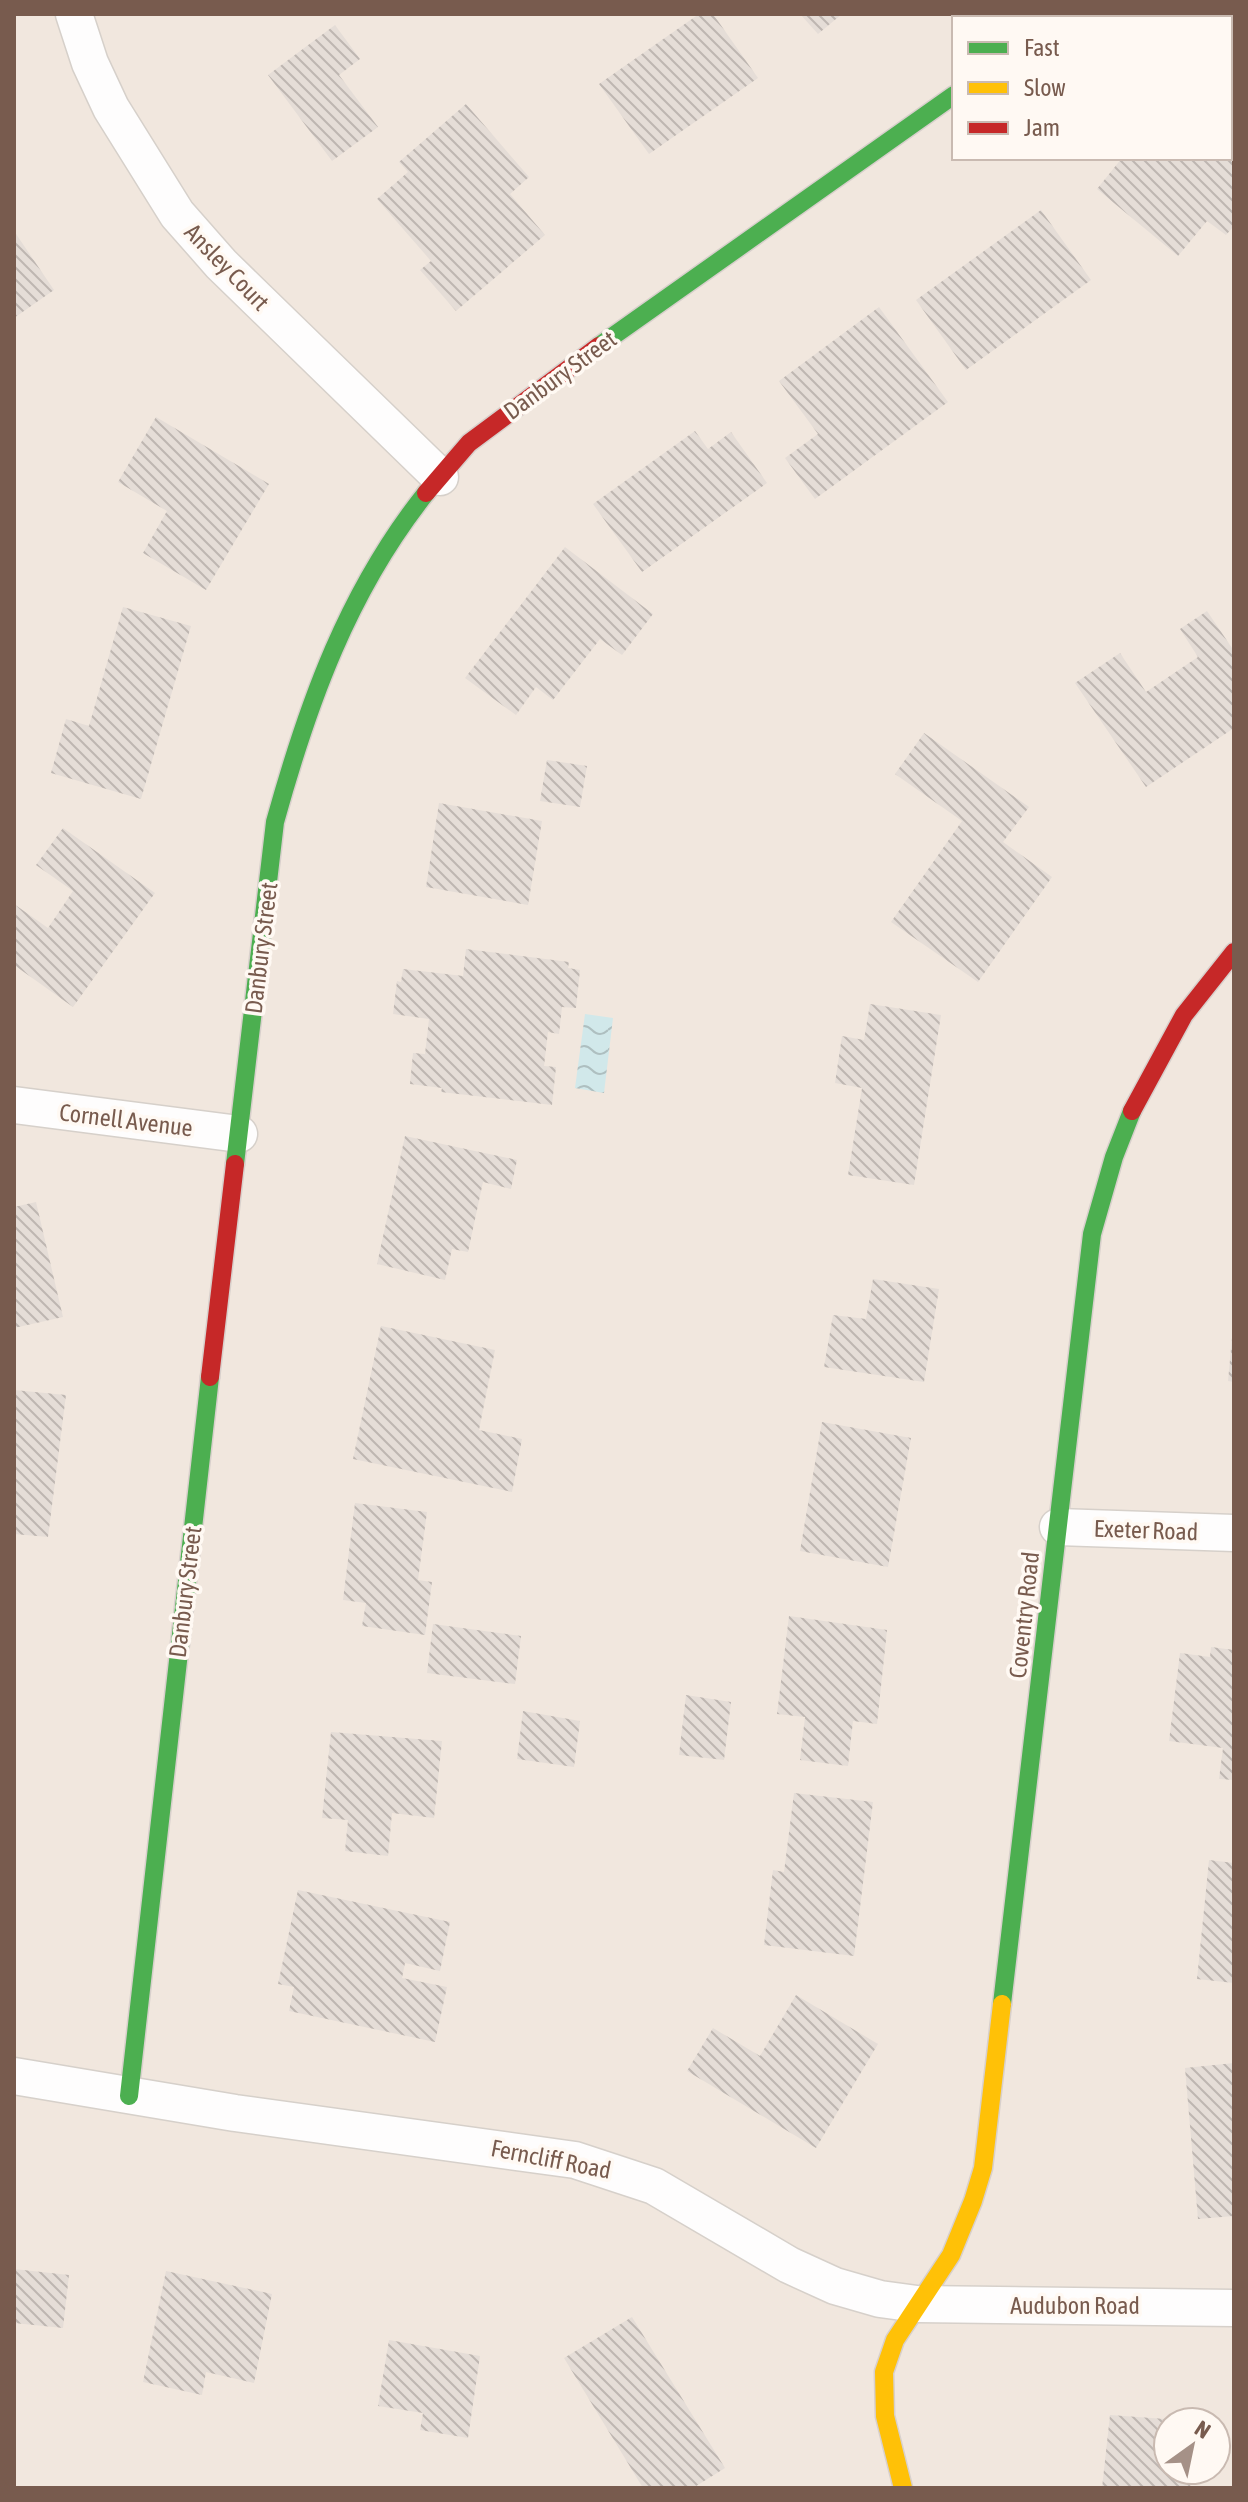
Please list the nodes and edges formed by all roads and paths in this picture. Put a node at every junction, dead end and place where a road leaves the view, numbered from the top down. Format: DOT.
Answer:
graph roads {
  1 [pos="74,14"];
  2 [pos="952,96"];
  3 [pos="440,477"];
  4 [pos="1234,952"];
  5 [pos="14,1105"];
  6 [pos="239,1134"];
  7 [pos="1058,1527"];
  8 [pos="1234,1533"];
  9 [pos="14,2076"];
  10 [pos="129,2096"];
  11 [pos="917,2304"];
  12 [pos="1234,2308"];
  13 [pos="903,2488"];
  1 -- 3 [label="street, Ansley Court"];
  2 -- 3 [label="street, Danbury Street"];
  3 -- 6 [label="street, Danbury Street"];
  4 -- 7 [label="street, Coventry Road"];
  5 -- 6 [label="street, Cornell Avenue"];
  6 -- 10 [label="street, Danbury Street"];
  7 -- 8 [label="street, Exeter Road"];
  7 -- 11 [label="street, Coventry Road"];
  9 -- 10 [label="street, Ferncliff Road"];
  10 -- 11 [label="street, Ferncliff Road"];
  11 -- 12 [label="street, Audubon Road"];
  11 -- 13 [label="street"];
}
